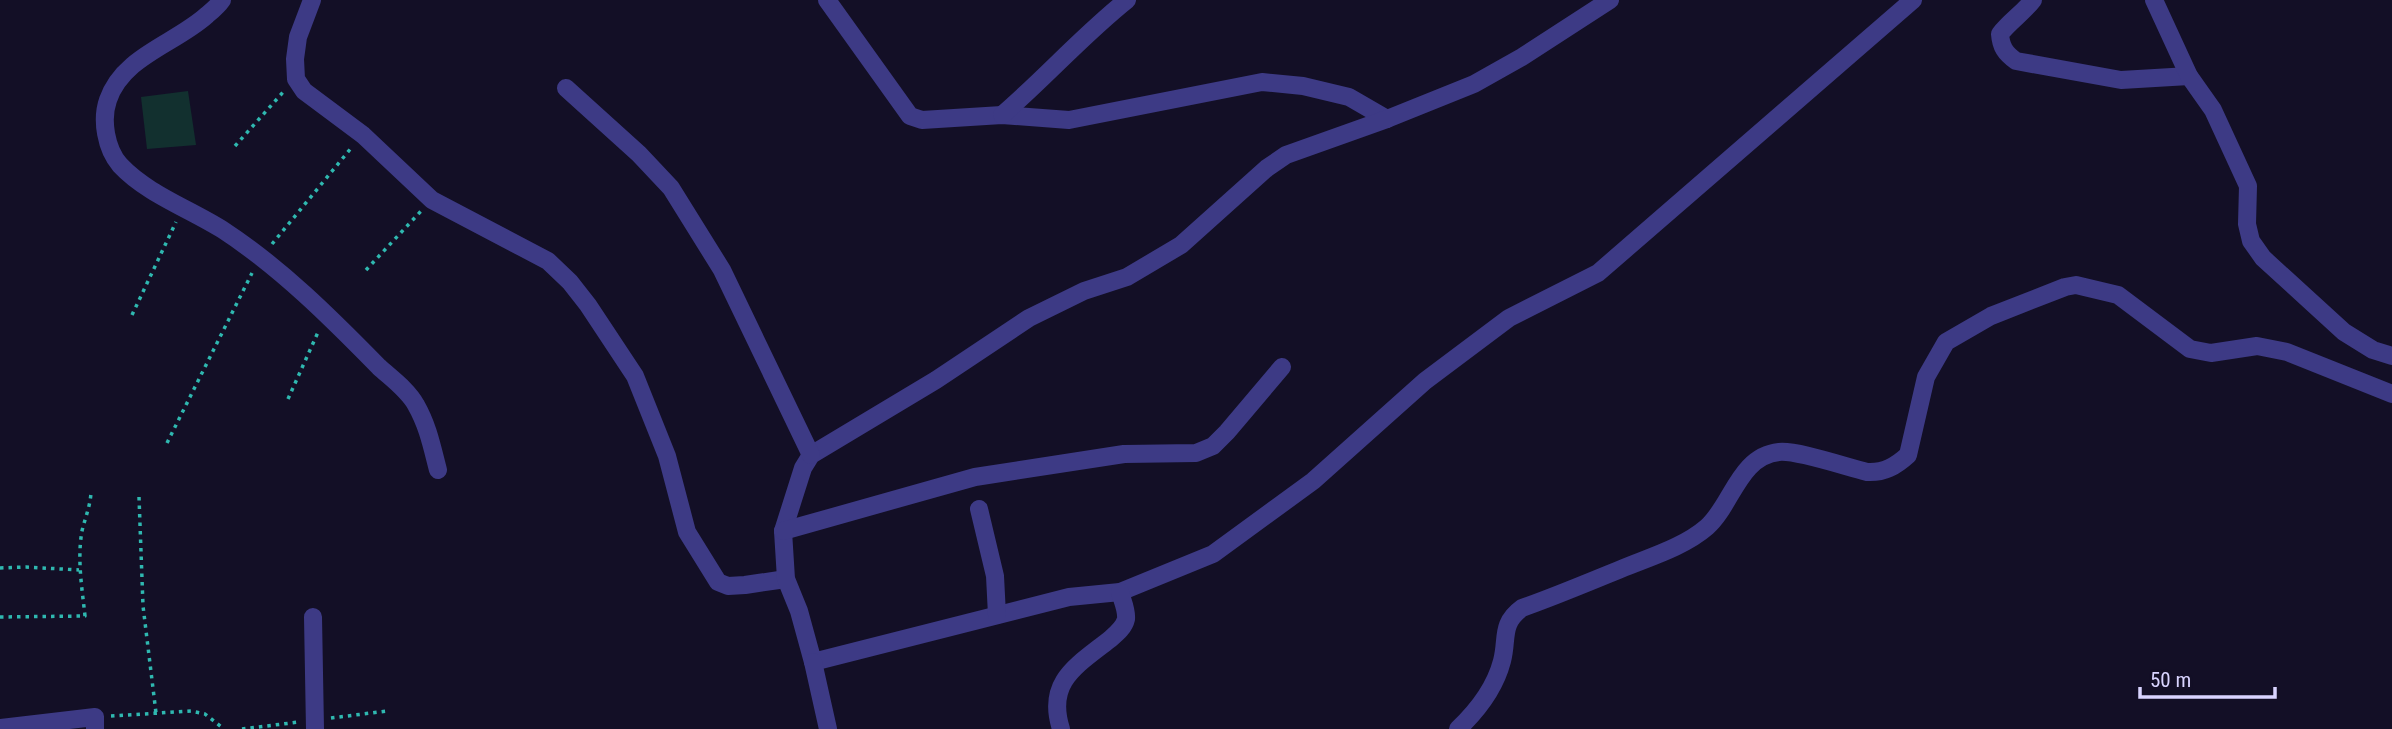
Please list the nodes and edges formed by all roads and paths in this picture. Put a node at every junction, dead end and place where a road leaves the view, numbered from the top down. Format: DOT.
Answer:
graph roads {
  1 [pos="222,0"];
  2 [pos="312,0"];
  3 [pos="827,0"];
  4 [pos="1128,0"];
  5 [pos="1610,0"];
  6 [pos="1913,0"];
  7 [pos="2033,0"];
  8 [pos="2154,0"];
  9 [pos="2189,76"];
  10 [pos="296,79"];
  11 [pos="566,88"];
  12 [pos="1002,115"];
  13 [pos="1387,119"];
  14 [pos="363,135"];
  15 [pos="235,146"];
  16 [pos="432,200"];
  17 [pos="183,207"];
  18 [pos="261,258"];
  19 [pos="366,270"];
  20 [pos="132,315"];
  21 [pos="329,316"];
  22 [pos="2392,356"];
  23 [pos="1282,367"];
  24 [pos="2392,394"];
  25 [pos="288,398"];
  26 [pos="167,443"];
  27 [pos="811,455"];
  28 [pos="438,470"];
  29 [pos="91,493"];
  30 [pos="139,497"];
  31 [pos="979,509"];
  32 [pos="783,531"];
  33 [pos="0,568"];
  34 [pos="79,570"];
  35 [pos="786,579"];
  36 [pos="1120,592"];
  37 [pos="997,615"];
  38 [pos="0,617"];
  39 [pos="313,617"];
  40 [pos="813,662"];
  41 [pos="156,713"];
  42 [pos="95,723"];
  43 [pos="26,727"];
  44 [pos="0,728"];
  45 [pos="224,729"];
  46 [pos="315,729"];
  47 [pos="828,729"];
  48 [pos="1060,729"];
  49 [pos="1458,729"];
  1 -- 17 [label="street"];
  2 -- 10 [label="street"];
  3 -- 12 [label="street"];
  4 -- 12 [label="street"];
  5 -- 13 [label="street"];
  6 -- 36 [label="street"];
  7 -- 9 [label="street"];
  8 -- 9 [label="street"];
  9 -- 22 [label="street"];
  10 -- 14 [label="street"];
  10 -- 15 [label="path"];
  11 -- 27 [label="street"];
  12 -- 13 [label="street"];
  13 -- 27 [label="street"];
  14 -- 16 [label="street"];
  14 -- 18 [label="path"];
  16 -- 19 [label="path"];
  16 -- 35 [label="street"];
  17 -- 18 [label="street"];
  17 -- 20 [label="path"];
  18 -- 21 [label="street"];
  18 -- 26 [label="path"];
  21 -- 25 [label="path"];
  21 -- 28 [label="street"];
  23 -- 32 [label="street"];
  24 -- 49 [label="street"];
  27 -- 32 [label="street"];
  29 -- 34 [label="path"];
  30 -- 41 [label="path"];
  31 -- 37 [label="street"];
  32 -- 35 [label="street"];
  33 -- 34 [label="path"];
  34 -- 38 [label="path"];
  35 -- 40 [label="street"];
  36 -- 37 [label="street"];
  36 -- 48 [label="street"];
  37 -- 40 [label="street"];
  39 -- 46 [label="street"];
  40 -- 47 [label="street"];
  41 -- 42 [label="path"];
  41 -- 45 [label="path"];
  42 -- 43 [label="street"];
  43 -- 44 [label="street"];
}
